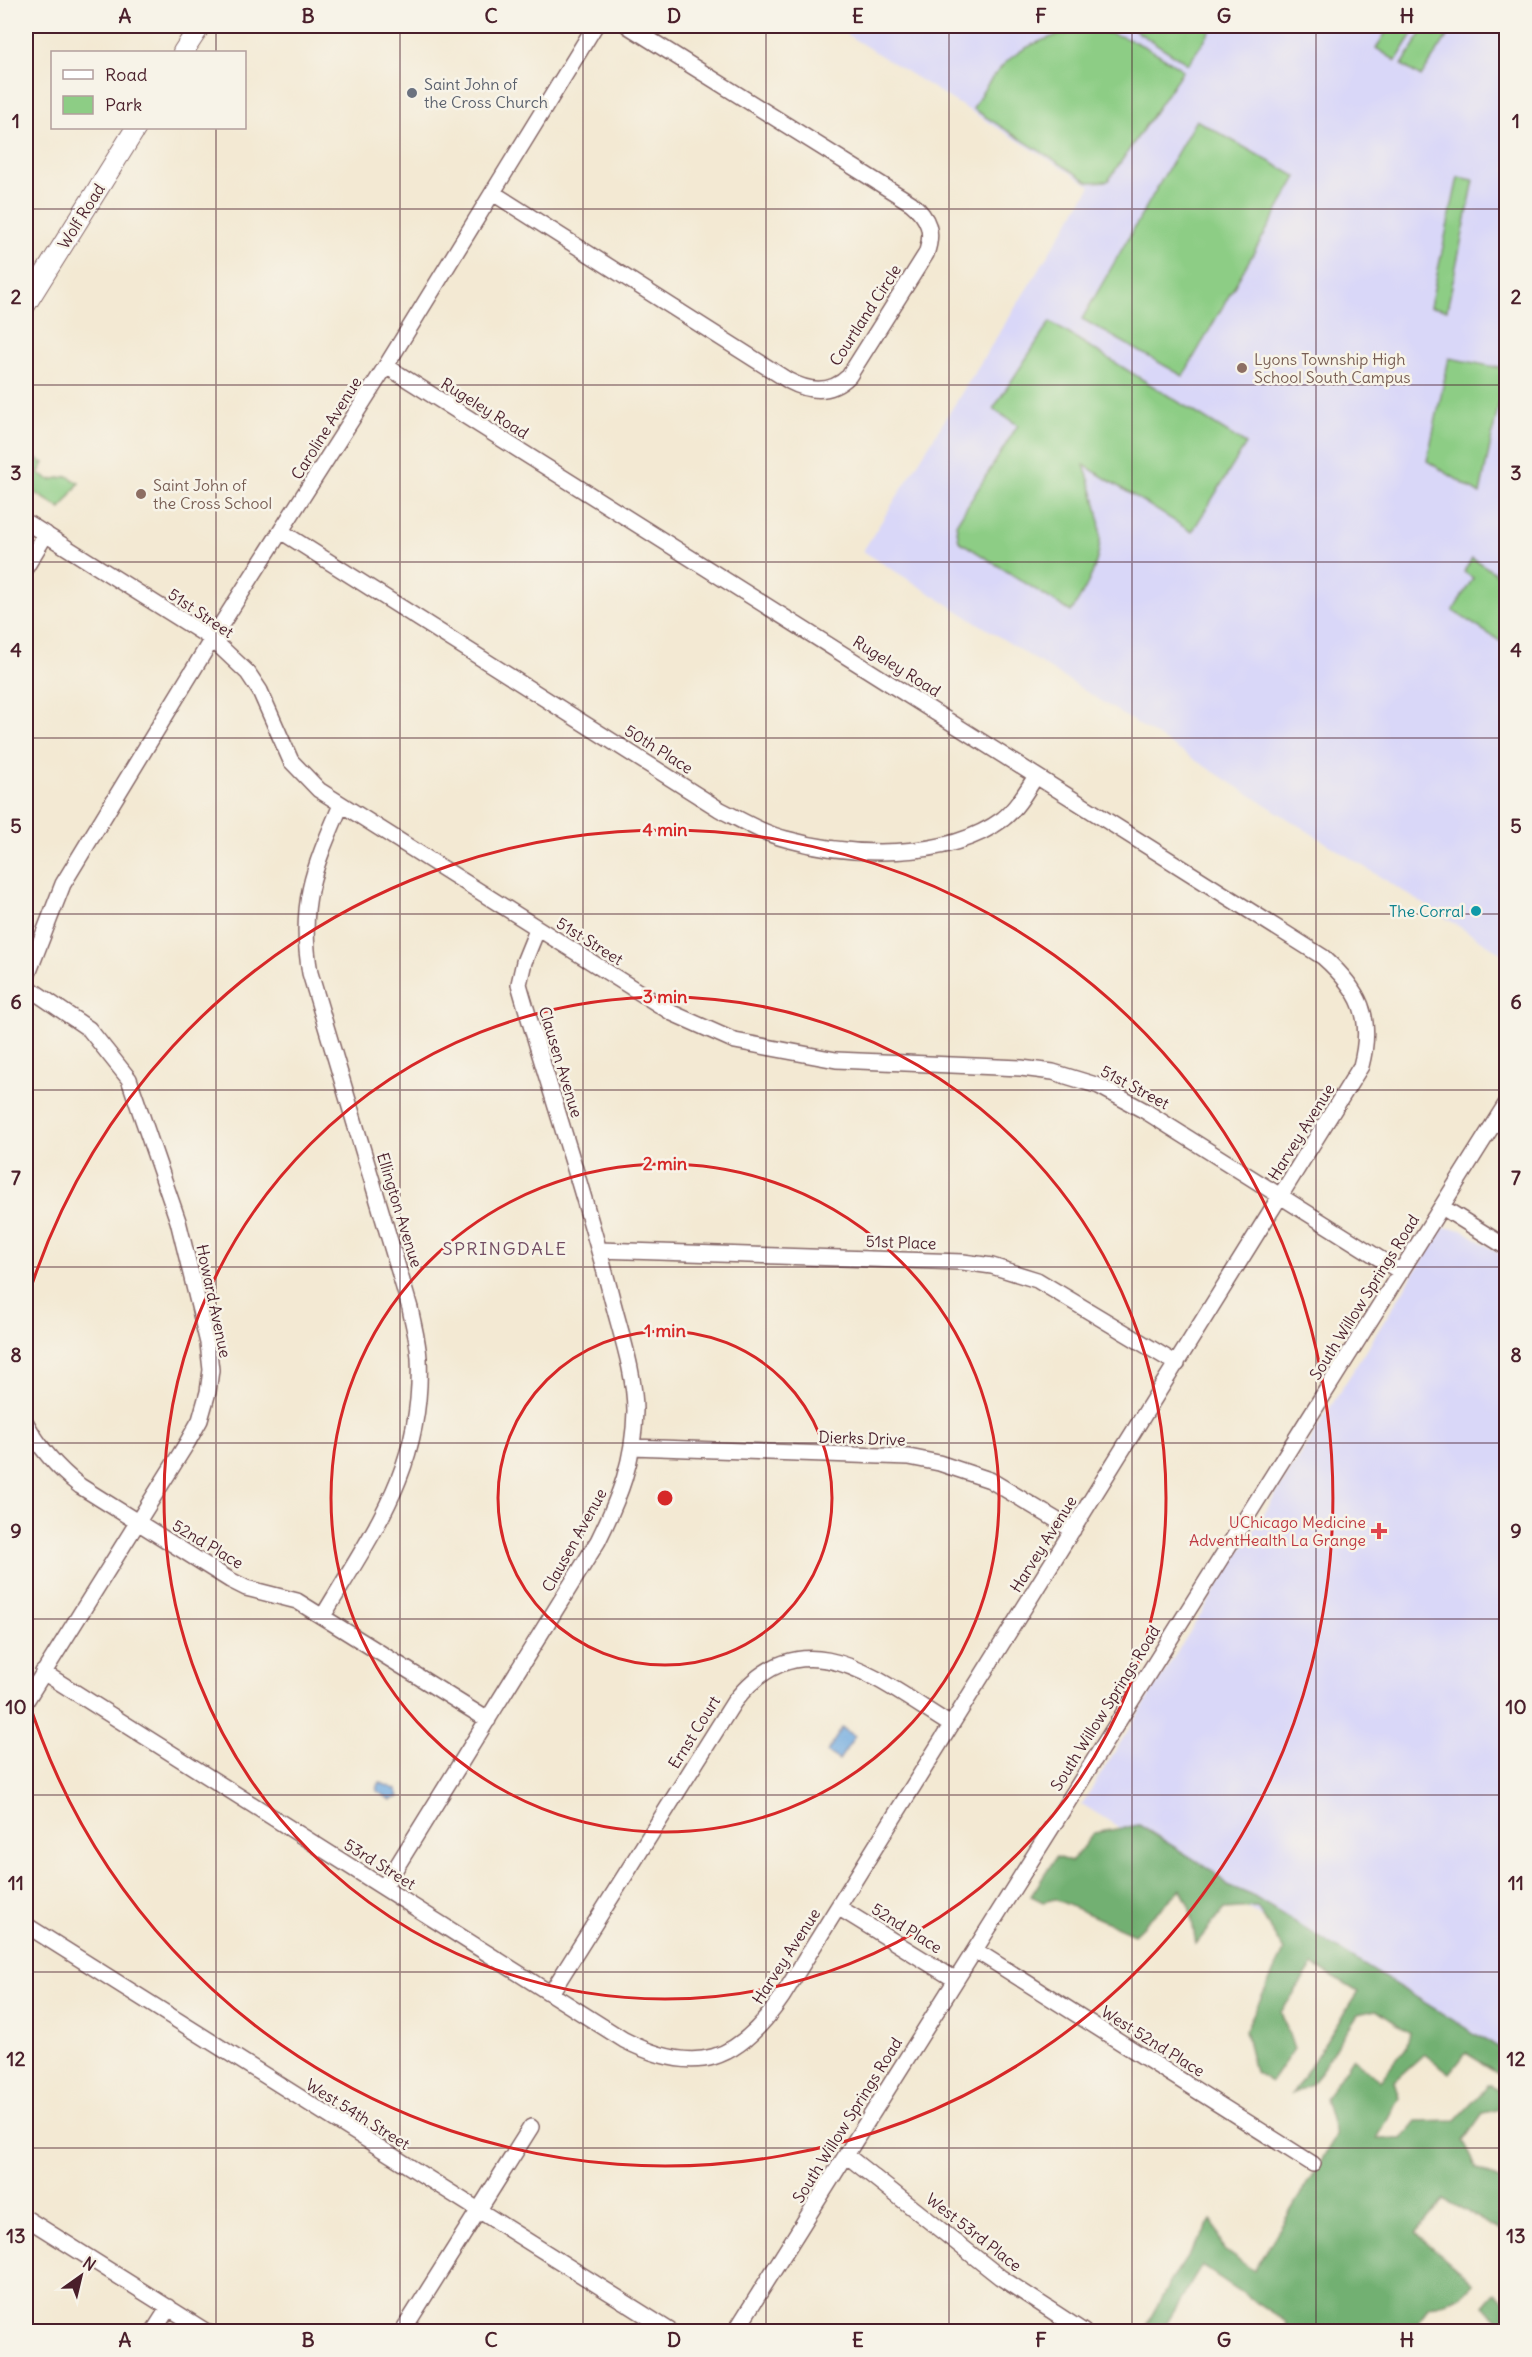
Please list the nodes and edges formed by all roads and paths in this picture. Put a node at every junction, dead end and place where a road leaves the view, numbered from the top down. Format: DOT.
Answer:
graph roads {
  1 [pos="200,26"];
  2 [pos="595,26"];
  3 [pos="628,26"];
  4 [pos="184,51"];
  5 [pos="135,129"];
  6 [pos="493,193"];
  7 [pos="26,304"];
  8 [pos="386,366"];
  9 [pos="26,522"];
  10 [pos="282,532"];
  11 [pos="46,534"];
  12 [pos="26,567"];
  13 [pos="212,639"];
  14 [pos="1036,776"];
  15 [pos="340,805"];
  16 [pos="537,930"];
  17 [pos="26,979"];
  18 [pos="26,986"];
  19 [pos="1365,1019"];
  20 [pos="1506,1104"];
  21 [pos="1281,1197"];
  22 [pos="1442,1207"];
  23 [pos="1506,1247"];
  24 [pos="599,1250"];
  25 [pos="1401,1272"];
  26 [pos="1177,1364"];
  27 [pos="26,1423"];
  28 [pos="632,1447"];
  29 [pos="136,1521"];
  30 [pos="1073,1530"];
  31 [pos="323,1616"];
  32 [pos="43,1672"];
  33 [pos="26,1701"];
  34 [pos="488,1720"];
  35 [pos="951,1725"];
  36 [pos="384,1887"];
  37 [pos="838,1907"];
  38 [pos="26,1925"];
  39 [pos="975,1950"];
  40 [pos="956,1980"];
  41 [pos="551,1993"];
  42 [pos="708,2059"];
  43 [pos="531,2127"];
  44 [pos="846,2155"];
  45 [pos="1313,2164"];
  46 [pos="477,2211"];
  47 [pos="26,2218"];
  48 [pos="169,2307"];
  49 [pos="153,2331"];
  50 [pos="207,2331"];
  51 [pos="402,2331"];
  52 [pos="672,2331"];
  53 [pos="735,2331"];
  54 [pos="1084,2331"];
  1 -- 4 [label="main road"];
  2 -- 6 [label="street, Caroline Avenue"];
  3 -- 6 [label="street, Courtland Circle"];
  5 -- 7 [label="main road, Wolf Road"];
  6 -- 8 [label="street, Caroline Avenue"];
  8 -- 10 [label="street, Caroline Avenue"];
  8 -- 14 [label="street, Rugeley Road"];
  9 -- 11 [label="street, 51st Street"];
  10 -- 13 [label="street, Caroline Avenue"];
  10 -- 14 [label="street, 50th Place"];
  11 -- 12 [label="street"];
  11 -- 13 [label="street, 51st Street"];
  13 -- 15 [label="street, 51st Street"];
  13 -- 17 [label="street, Caroline Avenue"];
  14 -- 19 [label="street, Rugeley Road"];
  15 -- 16 [label="street, 51st Street"];
  15 -- 31 [label="street, Ellington Avenue"];
  16 -- 21 [label="street, 51st Street"];
  16 -- 24 [label="street, Clausen Avenue"];
  18 -- 29 [label="street, Howard Avenue"];
  19 -- 21 [label="street, Harvey Avenue"];
  20 -- 22 [label="street, South Willow Springs Road"];
  21 -- 25 [label="street, 51st Street"];
  21 -- 26 [label="street, Harvey Avenue"];
  22 -- 23 [label="street"];
  22 -- 25 [label="street, South Willow Springs Road"];
  24 -- 26 [label="street, 51st Place"];
  24 -- 28 [label="street, Clausen Avenue"];
  25 -- 39 [label="street, South Willow Springs Road"];
  26 -- 30 [label="street, Harvey Avenue"];
  27 -- 29 [label="street, 52nd Place"];
  28 -- 30 [label="street, Dierks Drive"];
  28 -- 34 [label="street, Clausen Avenue"];
  29 -- 31 [label="street, 52nd Place"];
  29 -- 32 [label="street, Howard Avenue"];
  30 -- 35 [label="street, Harvey Avenue"];
  31 -- 34 [label="street, 52nd Place"];
  32 -- 33 [label="street, Howard Avenue"];
  32 -- 36 [label="street, 53rd Street"];
  34 -- 36 [label="street, Clausen Avenue"];
  35 -- 37 [label="street, Harvey Avenue"];
  35 -- 41 [label="street, Ernst Court"];
  36 -- 41 [label="street, 53rd Street"];
  37 -- 40 [label="street, 52nd Place"];
  37 -- 42 [label="street, Harvey Avenue"];
  38 -- 46 [label="street, West 54th Street"];
  39 -- 40 [label="street, South Willow Springs Road"];
  39 -- 45 [label="street, West 52nd Place"];
  40 -- 44 [label="street, South Willow Springs Road"];
  41 -- 42 [label="street, 53rd Street"];
  43 -- 46 [label="street"];
  44 -- 53 [label="street, South Willow Springs Road"];
  44 -- 54 [label="street, West 53rd Place"];
  46 -- 51 [label="street"];
  46 -- 52 [label="street, West 54th Street"];
  47 -- 48 [label="street"];
  48 -- 49 [label="street"];
  48 -- 50 [label="street"];
}
